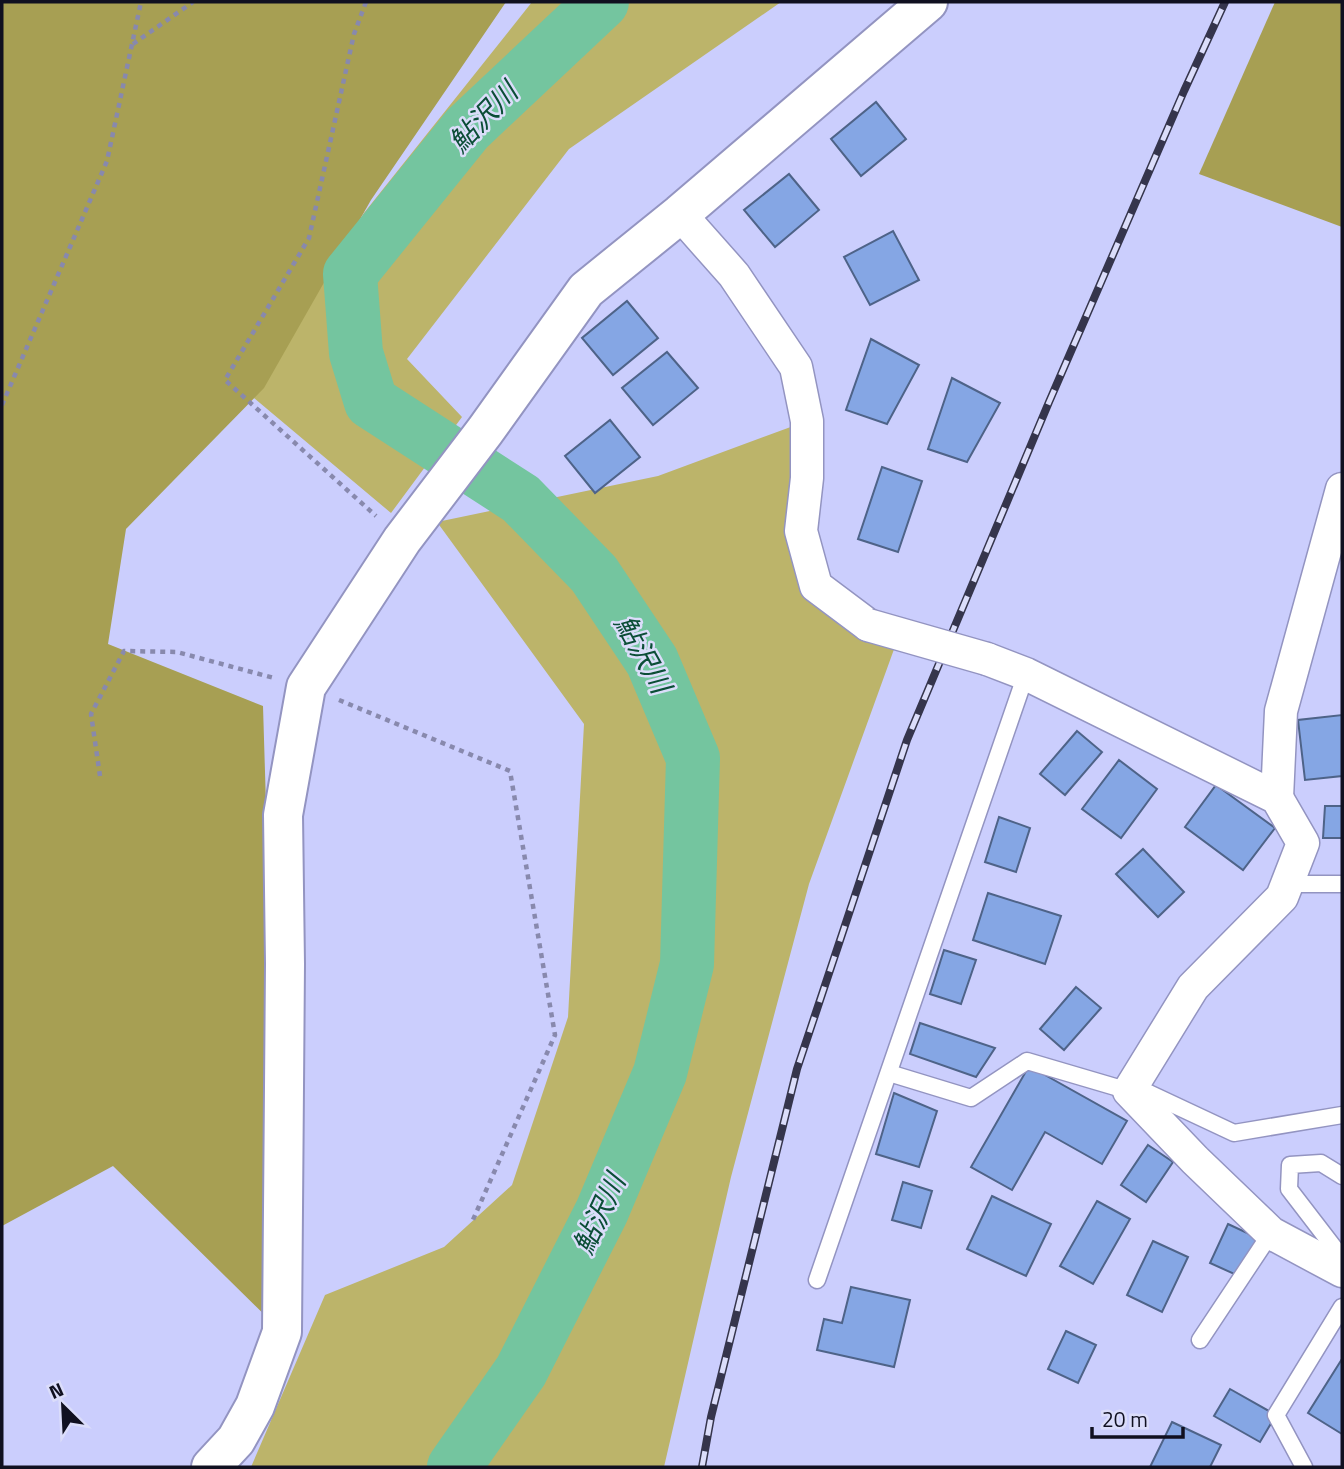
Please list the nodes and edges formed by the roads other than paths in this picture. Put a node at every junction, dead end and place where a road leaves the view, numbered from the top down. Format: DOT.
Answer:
graph roads {
  1 [pos="928,2"];
  2 [pos="680,214"];
  3 [pos="1342,489"];
  4 [pos="1026,674"];
  5 [pos="1277,798"];
  6 [pos="1287,884"];
  7 [pos="1342,884"];
  8 [pos="888,1073"];
  9 [pos="1131,1088"];
  10 [pos="1342,1115"];
  11 [pos="1342,1176"];
  12 [pos="1271,1233"];
  13 [pos="1342,1258"];
  14 [pos="1342,1271"];
  15 [pos="817,1280"];
  16 [pos="1342,1307"];
  17 [pos="1200,1340"];
  18 [pos="211,1467"];
  19 [pos="1304,1467"];
  1 -- 2 [label="street"];
  2 -- 4 [label="street, bridge"];
  2 -- 18 [label="street"];
  3 -- 5 [label="street"];
  4 -- 5 [label="street"];
  4 -- 8 [label="lane"];
  5 -- 6 [label="street"];
  6 -- 7 [label="lane"];
  6 -- 9 [label="street"];
  8 -- 9 [label="lane"];
  8 -- 15 [label="lane"];
  9 -- 10 [label="lane"];
  9 -- 12 [label="street"];
  11 -- 13 [label="lane"];
  12 -- 14 [label="street"];
  12 -- 17 [label="lane"];
  16 -- 19 [label="lane"];
}
